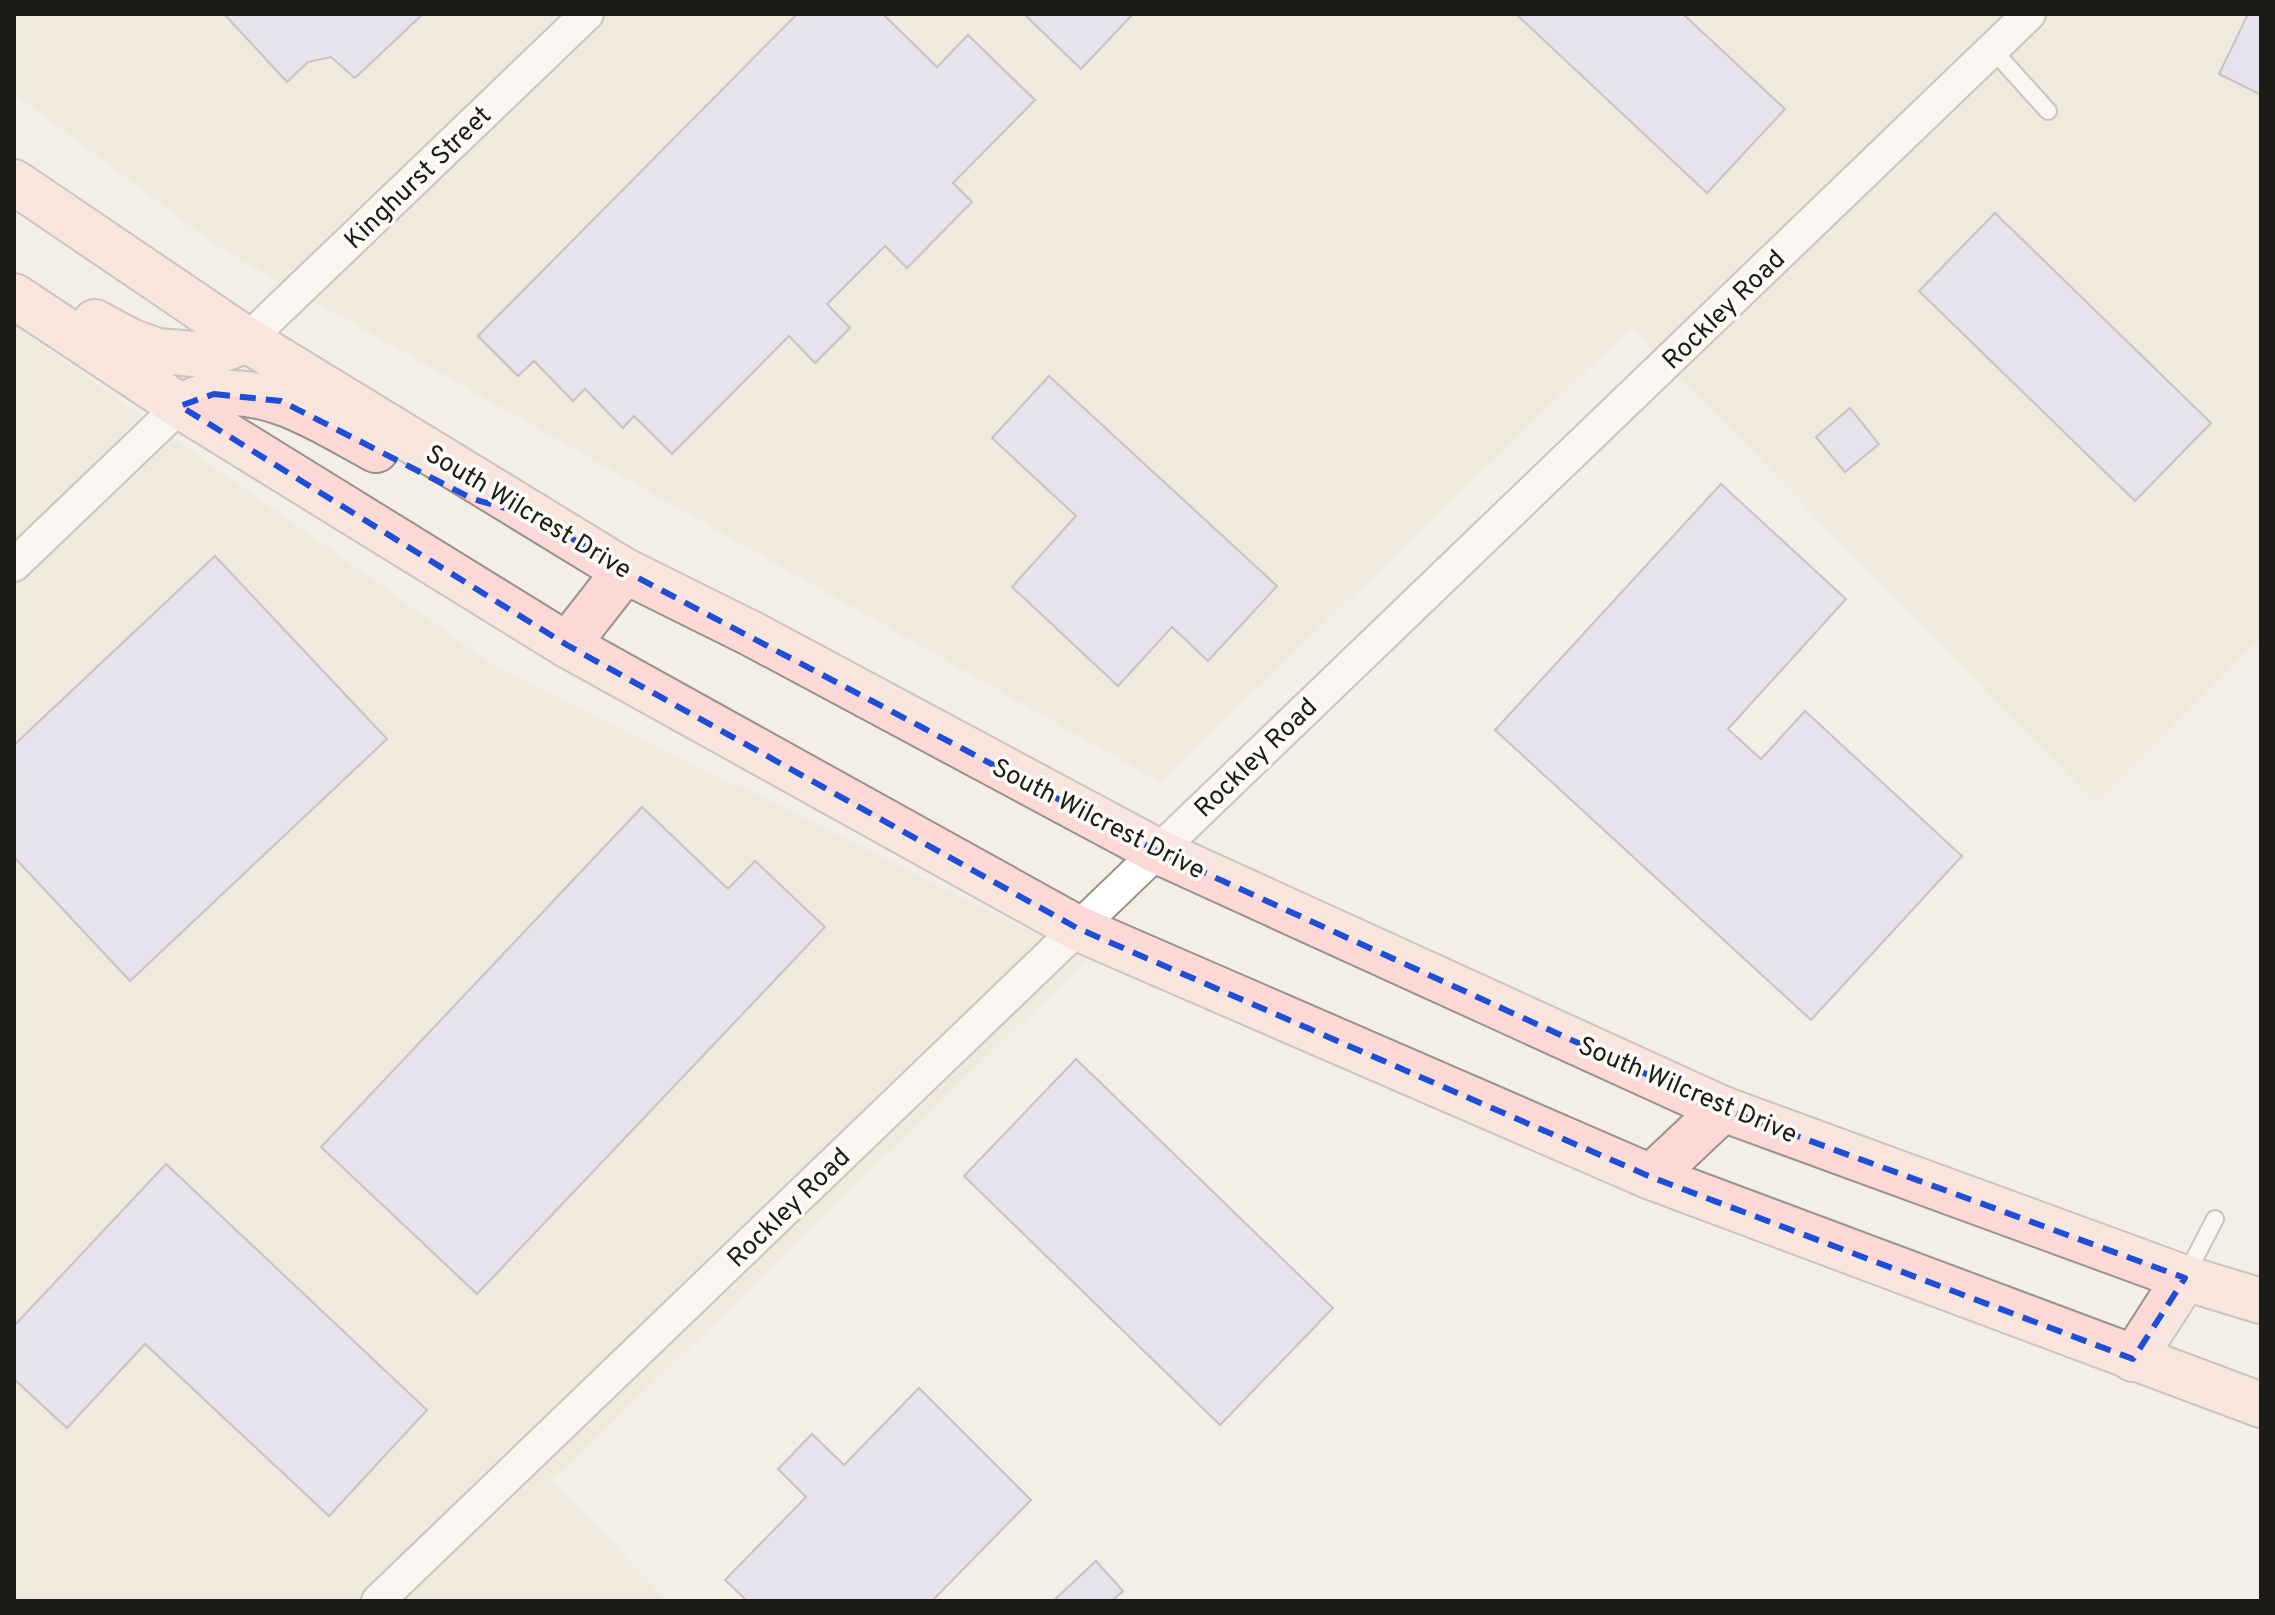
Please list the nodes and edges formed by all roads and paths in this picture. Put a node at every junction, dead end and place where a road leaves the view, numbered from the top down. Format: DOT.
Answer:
graph roads {
  1 [pos="587,14"];
  2 [pos="2029,14"];
  3 [pos="1992,49"];
  4 [pos="2048,111"];
  5 [pos="14,182"];
  6 [pos="14,273"];
  7 [pos="14,296"];
  8 [pos="247,340"];
  9 [pos="180,406"];
  10 [pos="537,517"];
  11 [pos="14,565"];
  12 [pos="625,571"];
  13 [pos="567,645"];
  14 [pos="1157,851"];
  15 [pos="1077,928"];
  16 [pos="1723,1109"];
  17 [pos="1651,1177"];
  18 [pos="2215,1219"];
  19 [pos="2185,1278"];
  20 [pos="2261,1301"];
  21 [pos="2133,1359"];
  22 [pos="2261,1405"];
  23 [pos="378,1601"];
  1 -- 8 [label="street, Kinghurst Street"];
  2 -- 3 [label="street, Rockley Road"];
  3 -- 4 [label="lane"];
  3 -- 14 [label="street, Rockley Road"];
  5 -- 8 [label="main road, South Wilcrest Drive"];
  6 -- 8 [label="main road"];
  7 -- 9 [label="main road"];
  8 -- 10 [label="main road, South Wilcrest Drive"];
  9 -- 10 [label="main road"];
  9 -- 11 [label="street"];
  9 -- 13 [label="main road"];
  10 -- 12 [label="main road, South Wilcrest Drive"];
  12 -- 13 [label="main road"];
  12 -- 14 [label="main road, South Wilcrest Drive"];
  13 -- 15 [label="main road"];
  14 -- 15 [label="street, Rockley Road"];
  14 -- 16 [label="main road, South Wilcrest Drive"];
  15 -- 17 [label="main road"];
  15 -- 23 [label="street, Rockley Road"];
  16 -- 17 [label="main road"];
  16 -- 19 [label="main road, South Wilcrest Drive"];
  17 -- 21 [label="main road"];
  18 -- 19 [label="lane"];
  19 -- 20 [label="main road, South Wilcrest Drive"];
  19 -- 21 [label="main road"];
  21 -- 22 [label="main road"];
}
